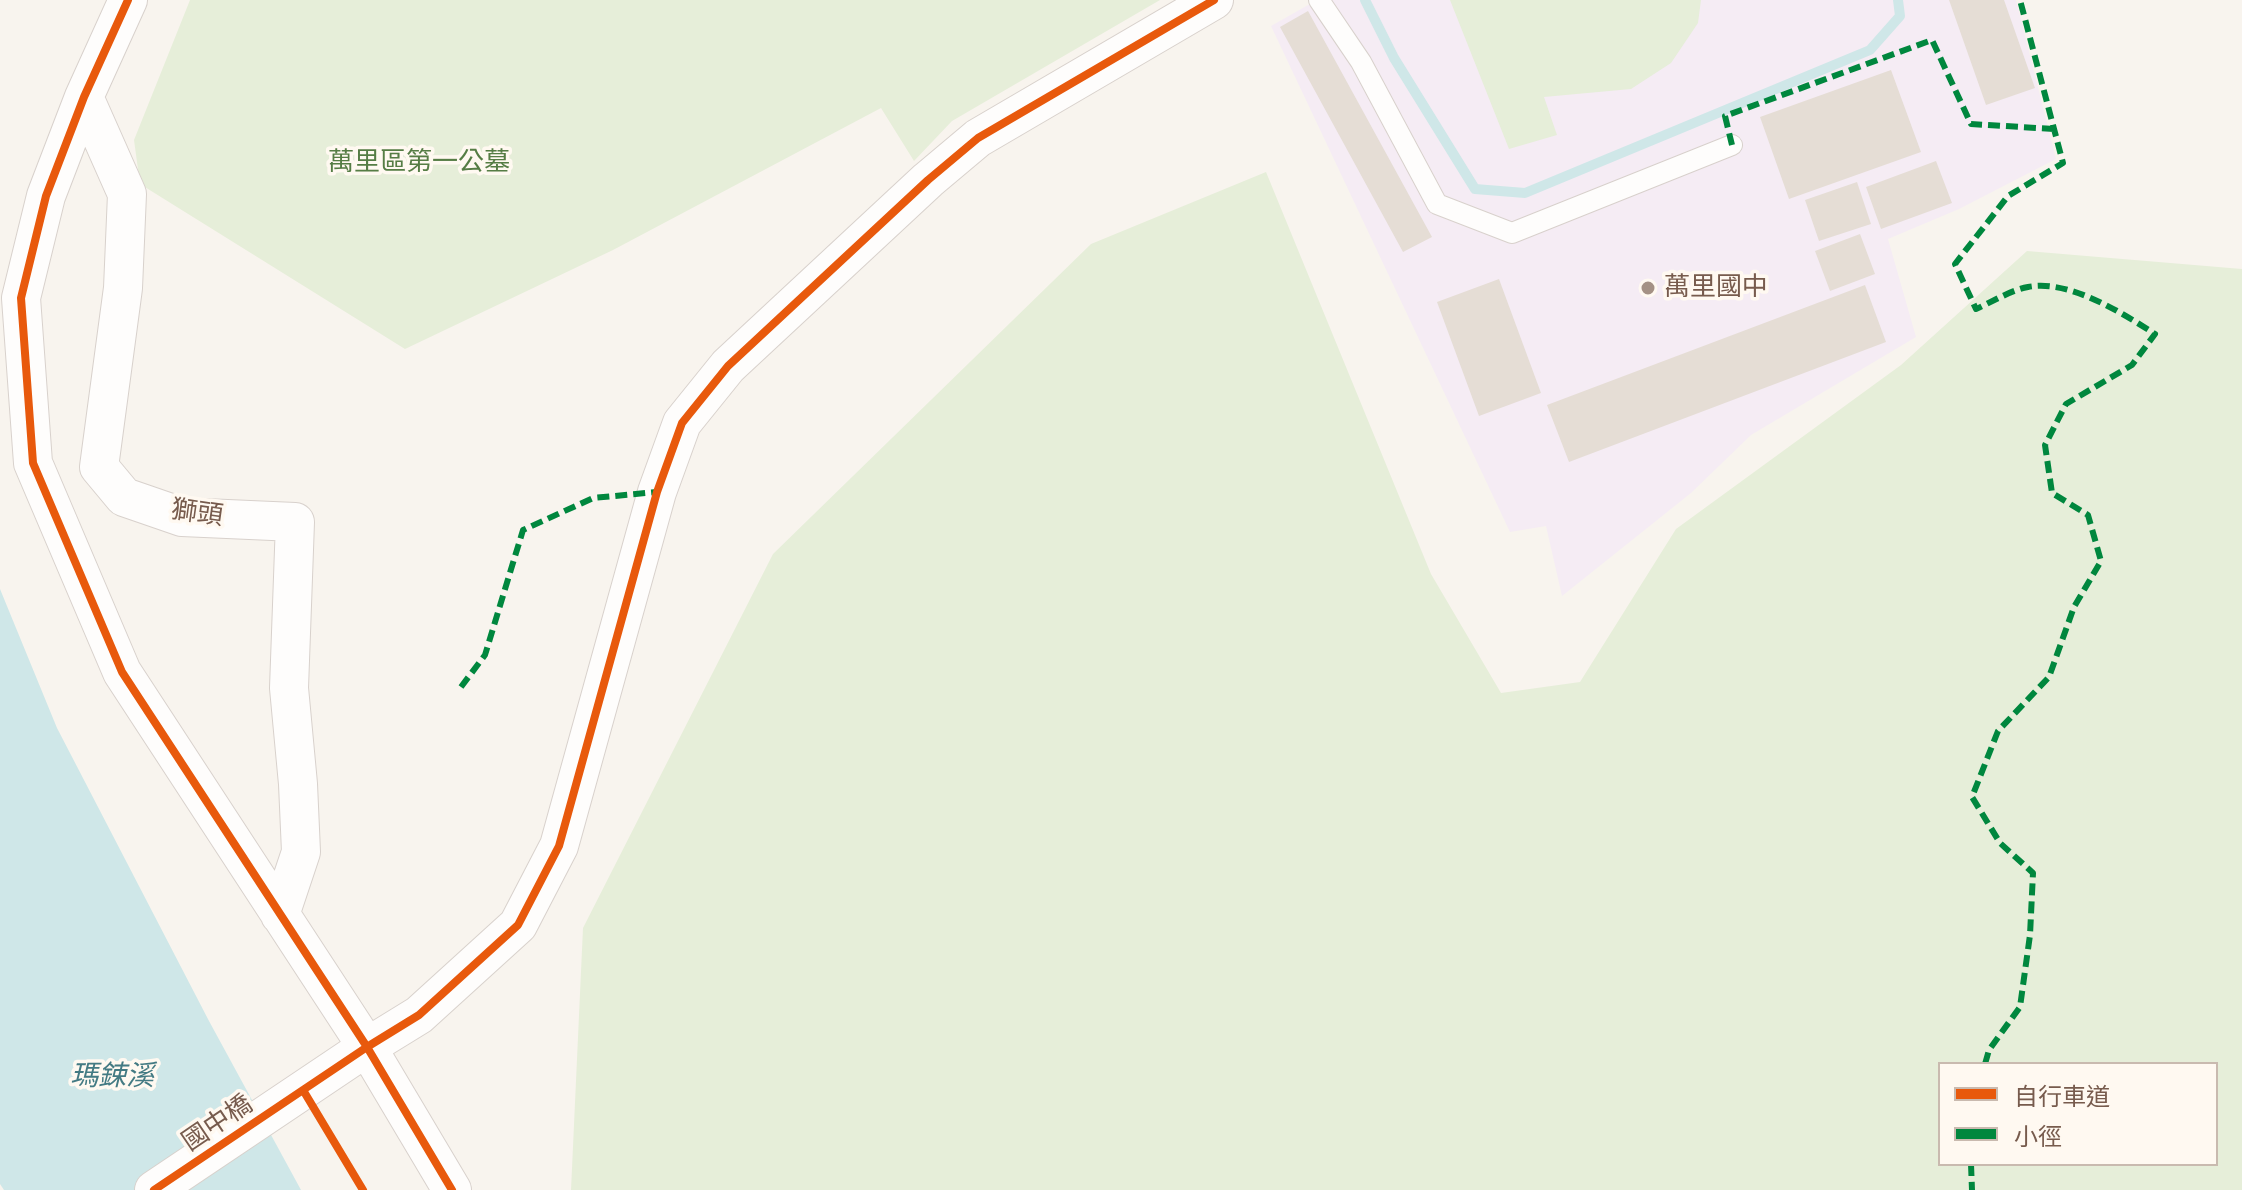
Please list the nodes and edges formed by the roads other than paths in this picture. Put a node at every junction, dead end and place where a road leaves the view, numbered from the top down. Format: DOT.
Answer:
graph roads {
  1 [pos="128,0"];
  2 [pos="1214,0"];
  3 [pos="1319,0"];
  4 [pos="84,97"];
  5 [pos="1732,145"];
  6 [pos="280,915"];
  7 [pos="367,1047"];
  8 [pos="154,1190"];
  9 [pos="452,1190"];
  1 -- 4 [label="street"];
  2 -- 7 [label="street, 國中橋"];
  3 -- 5 [label="lane"];
  4 -- 6 [label="street"];
  4 -- 6 [label="street, 獅頭"];
  6 -- 7 [label="street"];
  7 -- 8 [label="street, 國中橋"];
  7 -- 9 [label="street"];
}
